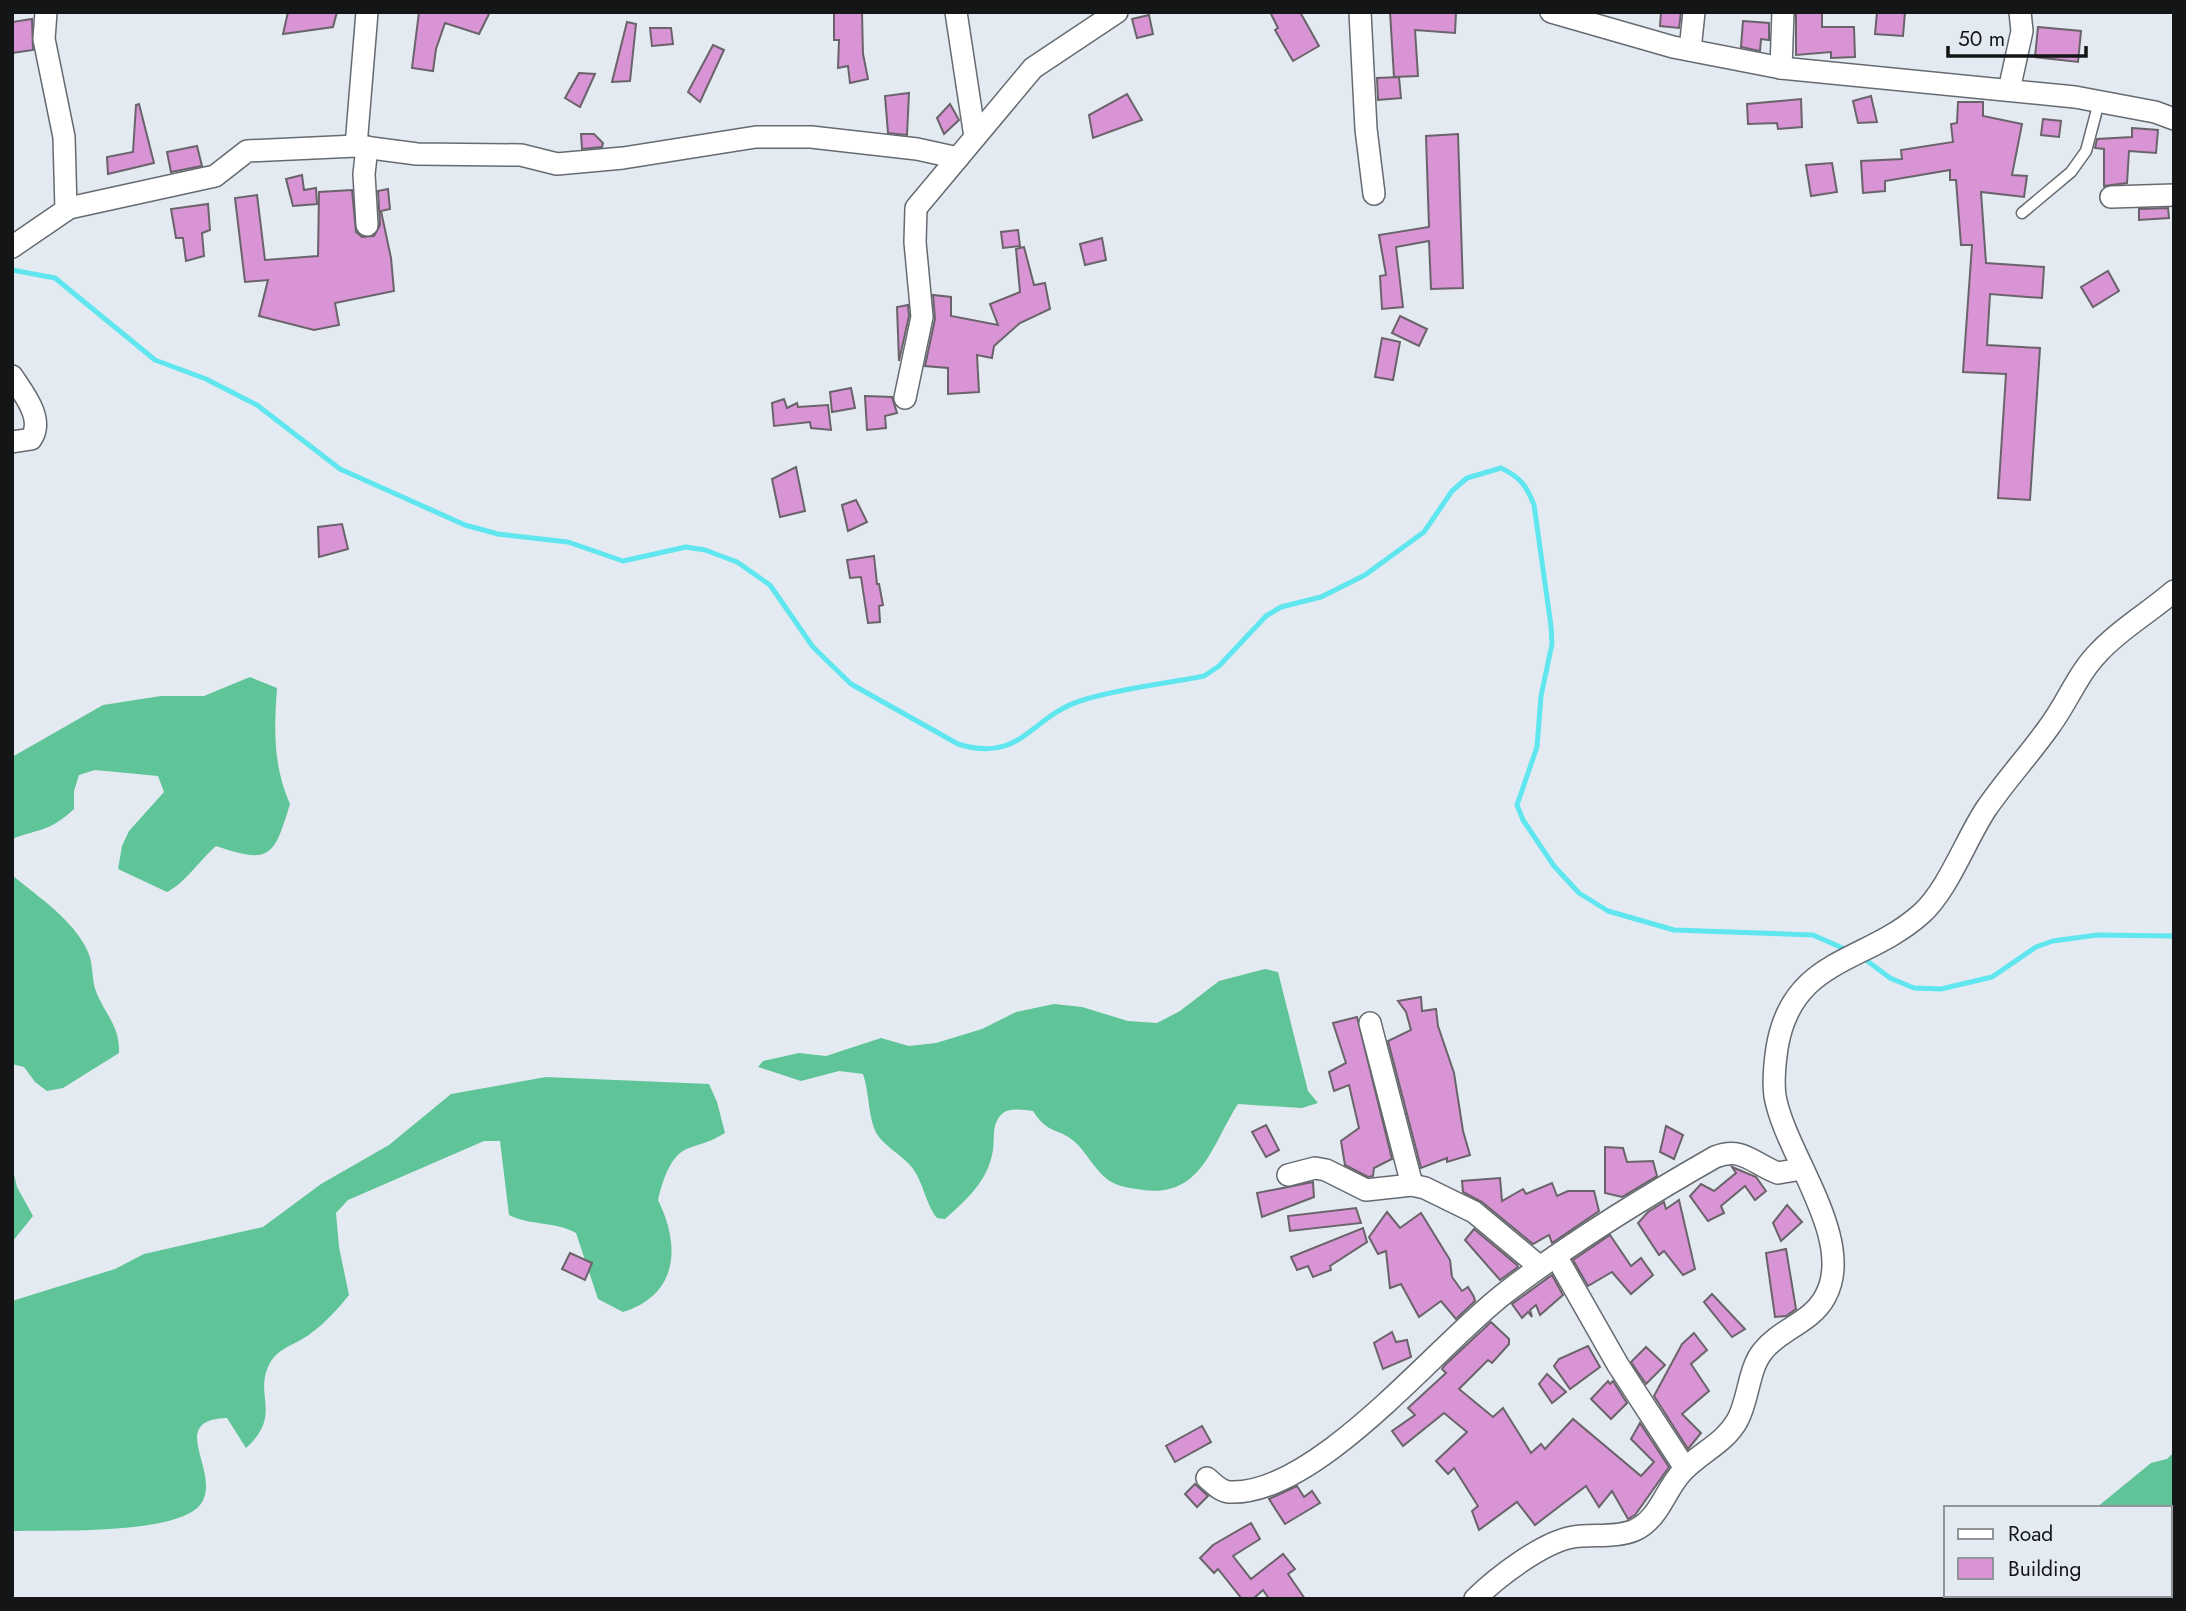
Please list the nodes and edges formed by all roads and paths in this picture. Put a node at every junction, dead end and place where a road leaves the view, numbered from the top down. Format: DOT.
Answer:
graph roads {
  1 [pos="46,12"];
  2 [pos="367,12"];
  3 [pos="957,12"];
  4 [pos="1117,12"];
  5 [pos="1360,12"];
  6 [pos="1551,12"];
  7 [pos="1694,12"];
  8 [pos="1783,12"];
  9 [pos="2020,12"];
  10 [pos="1612,21"];
  11 [pos="1690,50"];
  12 [pos="1781,68"];
  13 [pos="2009,90"];
  14 [pos="2099,102"];
  15 [pos="2174,119"];
  16 [pos="975,137"];
  17 [pos="361,146"];
  18 [pos="958,158"];
  19 [pos="1374,194"];
  20 [pos="2174,195"];
  21 [pos="2111,197"];
  22 [pos="66,210"];
  23 [pos="2022,213"];
  24 [pos="367,225"];
  25 [pos="12,247"];
  26 [pos="12,376"];
  27 [pos="905,398"];
  28 [pos="12,442"];
  29 [pos="2174,591"];
  30 [pos="1370,1023"];
  31 [pos="1802,1169"];
  32 [pos="1288,1175"];
  33 [pos="1412,1185"];
  34 [pos="1548,1261"];
  35 [pos="1685,1468"];
  36 [pos="1208,1478"];
  37 [pos="1475,1599"];
  1 -- 22 [label="street"];
  2 -- 17 [label="street"];
  3 -- 16 [label="street"];
  4 -- 16 [label="street"];
  5 -- 19 [label="street"];
  6 -- 10 [label="street"];
  7 -- 11 [label="street"];
  8 -- 12 [label="street"];
  9 -- 13 [label="street"];
  10 -- 11 [label="street"];
  11 -- 12 [label="street"];
  12 -- 13 [label="street"];
  13 -- 14 [label="street"];
  14 -- 15 [label="street"];
  14 -- 23 [label="lane"];
  16 -- 18 [label="street"];
  17 -- 18 [label="street"];
  17 -- 22 [label="street"];
  17 -- 24 [label="street"];
  18 -- 27 [label="street"];
  20 -- 21 [label="street"];
  22 -- 25 [label="street"];
  26 -- 28 [label="street"];
  29 -- 31 [label="street"];
  30 -- 33 [label="street"];
  31 -- 34 [label="street"];
  31 -- 35 [label="street"];
  32 -- 33 [label="street"];
  33 -- 34 [label="street"];
  34 -- 35 [label="street"];
  34 -- 36 [label="street"];
  35 -- 37 [label="street"];
}
